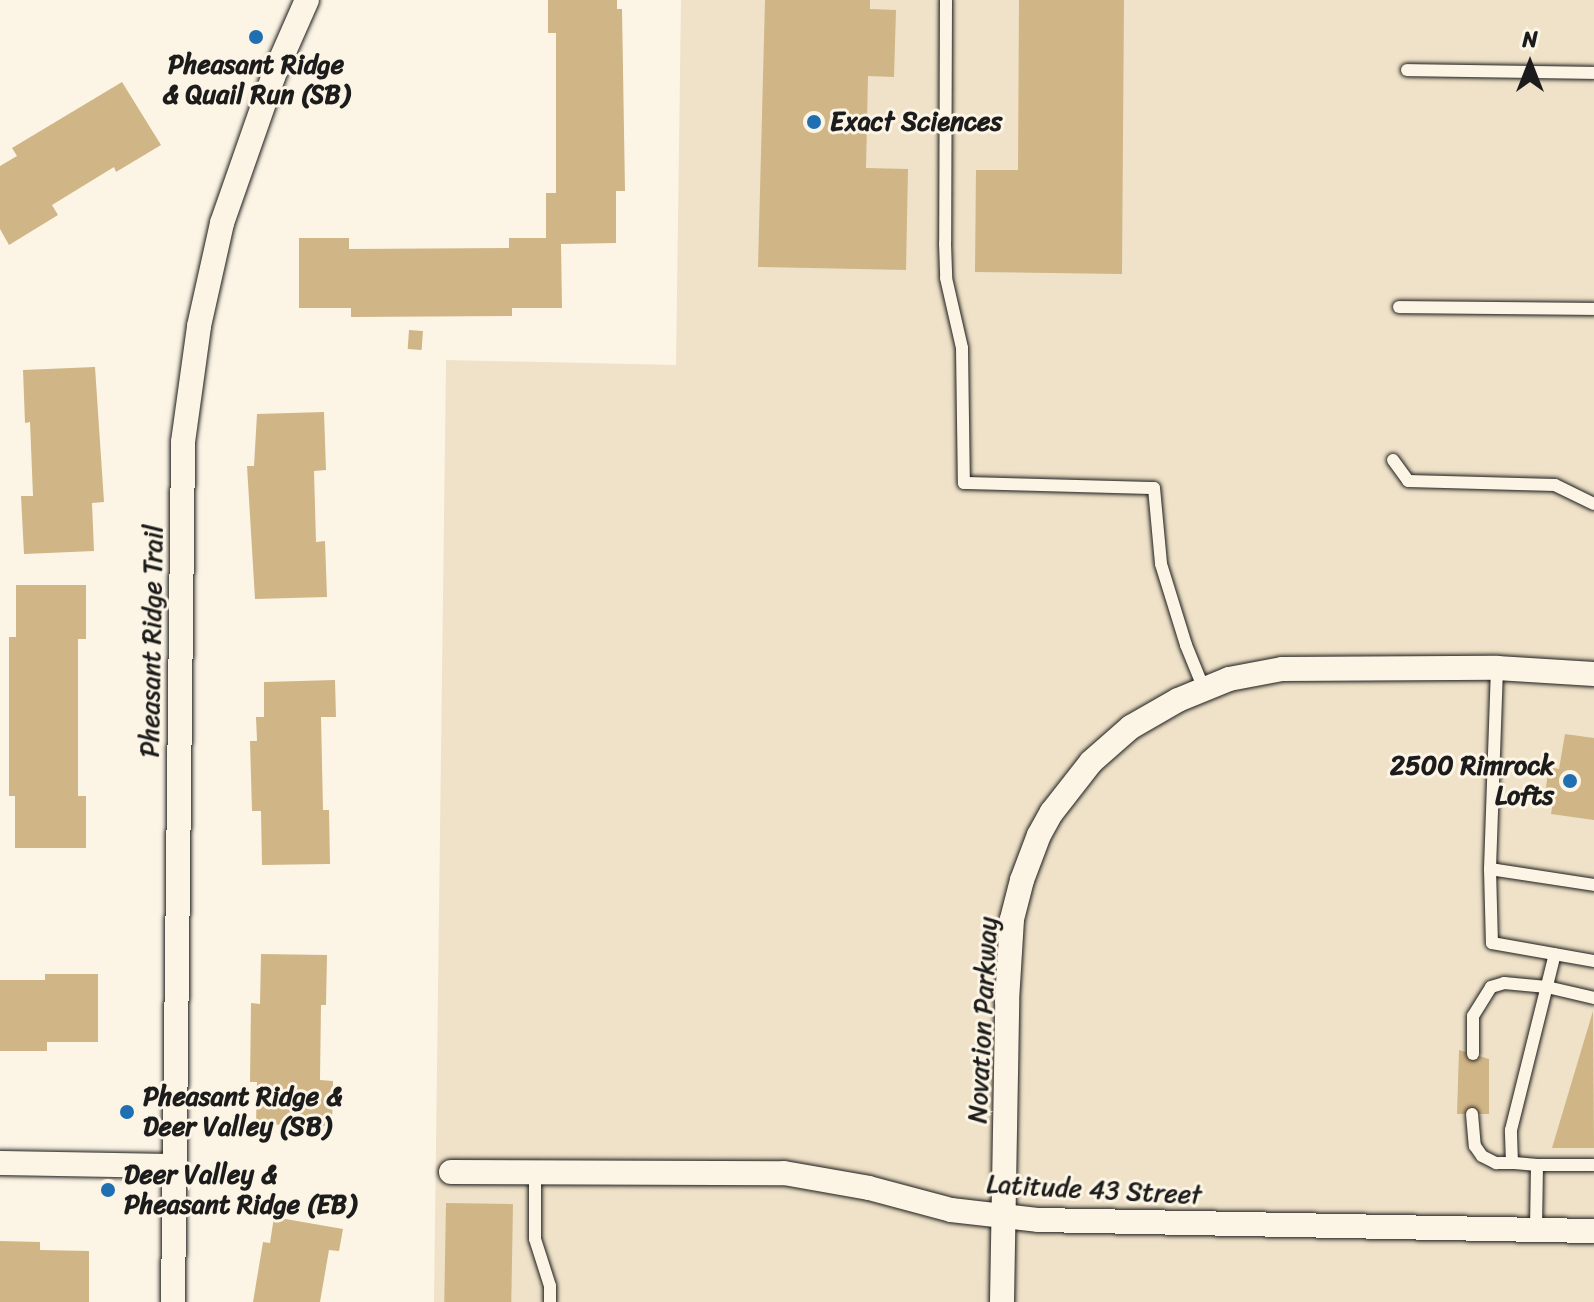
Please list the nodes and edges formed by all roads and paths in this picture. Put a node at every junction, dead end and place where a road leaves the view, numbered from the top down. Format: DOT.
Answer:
graph roads {
  1 [pos="307,0"];
  2 [pos="946,0"];
  3 [pos="1407,70"];
  4 [pos="1594,73"];
  5 [pos="1399,307"];
  6 [pos="1594,309"];
  7 [pos="1393,460"];
  8 [pos="1594,504"];
  9 [pos="1497,668"];
  10 [pos="1594,674"];
  11 [pos="1204,689"];
  12 [pos="1490,869"];
  13 [pos="1594,885"];
  14 [pos="1555,954"];
  15 [pos="1594,961"];
  16 [pos="1547,987"];
  17 [pos="1594,998"];
  18 [pos="1473,1054"];
  19 [pos="1472,1114"];
  20 [pos="0,1163"];
  21 [pos="1512,1163"];
  22 [pos="1537,1165"];
  23 [pos="1594,1165"];
  24 [pos="173,1166"];
  25 [pos="451,1172"];
  26 [pos="535,1172"];
  27 [pos="1005,1217"];
  28 [pos="1536,1229"];
  29 [pos="1594,1231"];
  30 [pos="173,1302"];
  31 [pos="550,1302"];
  32 [pos="1002,1302"];
  1 -- 24 [label="street, Pheasant Ridge Trail"];
  2 -- 11 [label="lane"];
  3 -- 4 [label="lane"];
  5 -- 6 [label="lane"];
  7 -- 8 [label="lane"];
  9 -- 10 [label="street, Novation Parkway"];
  9 -- 11 [label="street, Novation Parkway"];
  9 -- 12 [label="lane"];
  11 -- 27 [label="street, Novation Parkway"];
  12 -- 13 [label="lane"];
  12 -- 14 [label="lane"];
  14 -- 15 [label="lane"];
  14 -- 16 [label="lane"];
  16 -- 17 [label="lane"];
  16 -- 18 [label="lane"];
  16 -- 21 [label="lane"];
  19 -- 21 [label="lane"];
  20 -- 24 [label="street"];
  21 -- 22 [label="lane"];
  22 -- 23 [label="lane"];
  22 -- 28 [label="lane"];
  24 -- 30 [label="street, Pheasant Ridge Trail"];
  25 -- 26 [label="street, Latitude 43 Street"];
  26 -- 27 [label="street, Latitude 43 Street"];
  26 -- 31 [label="lane"];
  27 -- 28 [label="street, Latitude 43 Street"];
  27 -- 32 [label="street, Novation Parkway"];
  28 -- 29 [label="street, Latitude 43 Street"];
}
